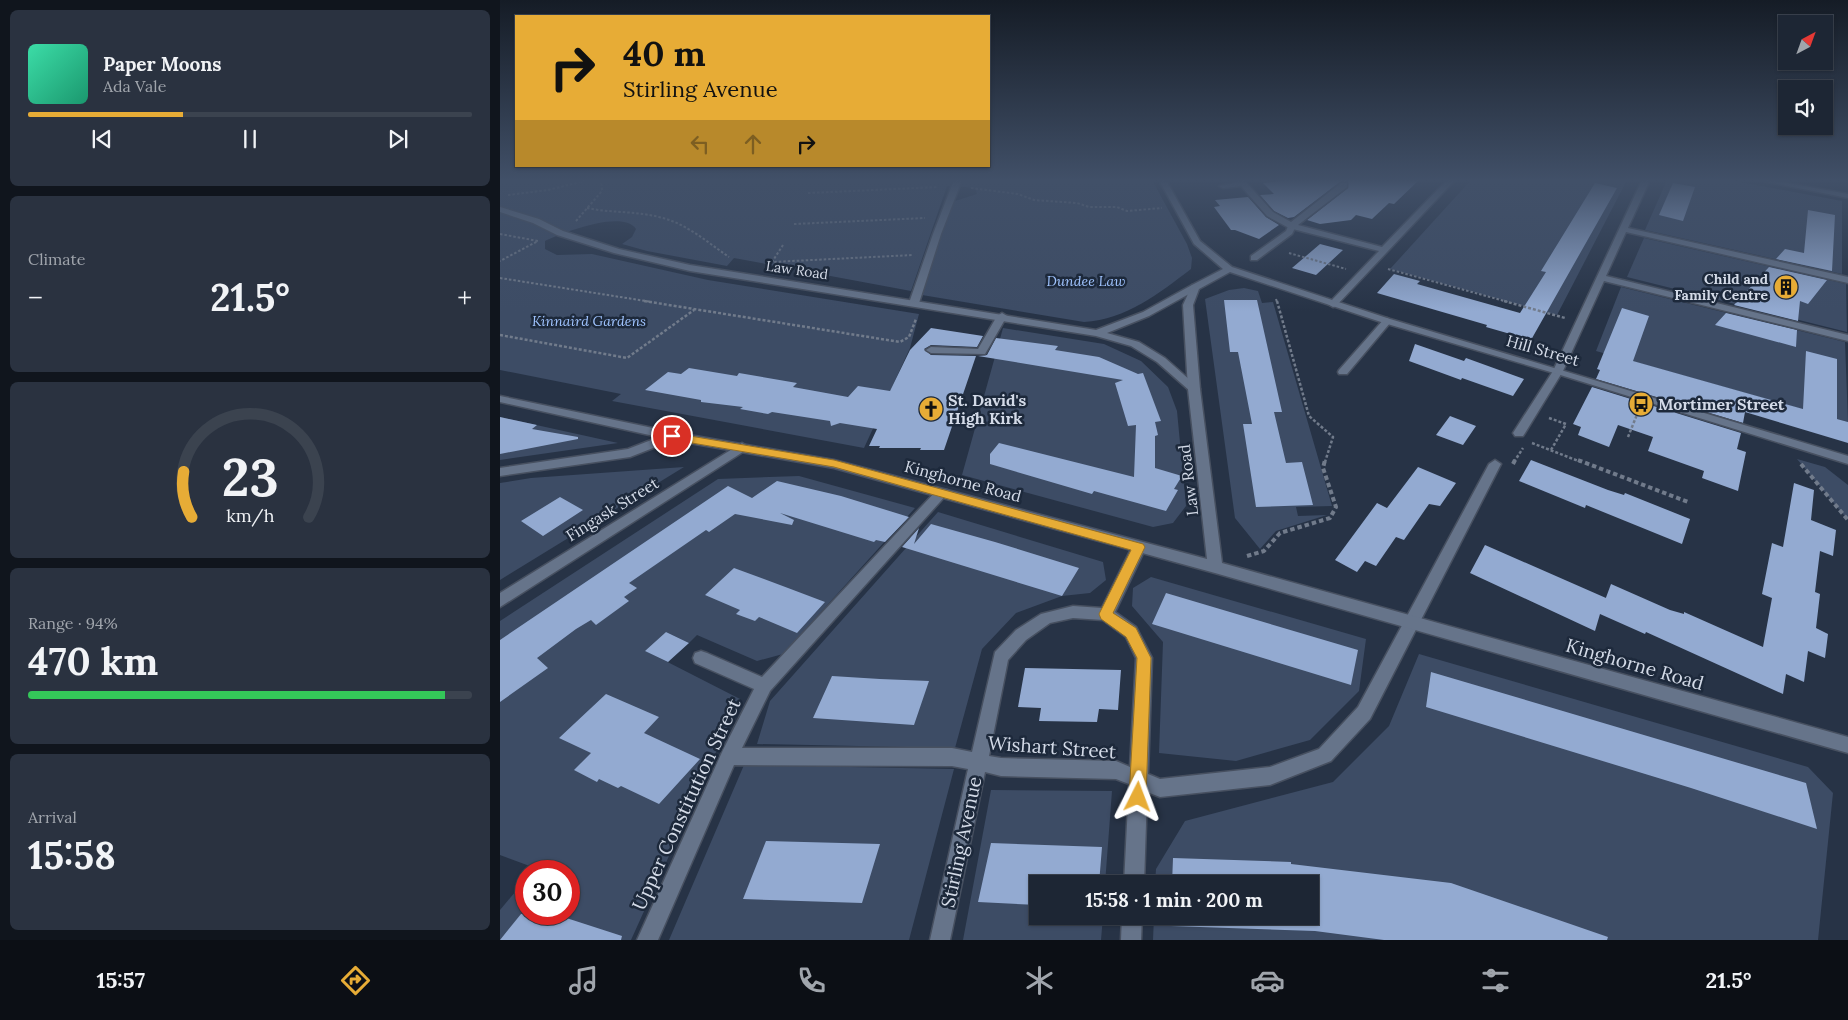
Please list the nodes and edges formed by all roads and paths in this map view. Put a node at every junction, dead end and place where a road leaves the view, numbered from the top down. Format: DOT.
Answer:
graph roads {
  1 [pos="542,224"];
  2 [pos="676,224"];
  3 [pos="941,224"];
  4 [pos="1187,224"];
  5 [pos="1288,224"];
  6 [pos="1295,224"];
  7 [pos="1409,224"];
  8 [pos="1625,224"];
  9 [pos="1292,226"];
  10 [pos="1623,229"];
  11 [pos="500,234"];
  12 [pos="783,245"];
  13 [pos="1269,247"];
  14 [pos="1384,250"];
  15 [pos="930,254"];
  16 [pos="730,258"];
  17 [pos="1254,258"];
  18 [pos="500,260"];
  19 [pos="1370,264"];
  20 [pos="1229,269"];
  21 [pos="1362,273"];
  22 [pos="1601,277"];
  23 [pos="500,278"];
  24 [pos="1848,280"];
  25 [pos="1195,287"];
  26 [pos="1287,289"];
  27 [pos="914,303"];
  28 [pos="1333,304"];
  29 [pos="927,305"];
  30 [pos="695,309"];
  31 [pos="1002,316"];
  32 [pos="1387,321"];
  33 [pos="1580,322"];
  34 [pos="1097,332"];
  35 [pos="500,335"];
  36 [pos="1848,338"];
  37 [pos="931,350"];
  38 [pos="1558,371"];
  39 [pos="1343,372"];
  40 [pos="1194,389"];
  41 [pos="1644,397"];
  42 [pos="500,400"];
  43 [pos="1532,411"];
  44 [pos="1519,433"];
  45 [pos="672,436"];
  46 [pos="1628,437"];
  47 [pos="1798,444"];
  48 [pos="742,447"];
  49 [pos="1551,450"];
  50 [pos="1848,460"];
  51 [pos="1496,464"];
  52 [pos="500,472"];
  53 [pos="942,493"];
  54 [pos="1688,502"];
  55 [pos="1848,520"];
  56 [pos="1139,547"];
  57 [pos="1215,567"];
  58 [pos="500,601"];
  59 [pos="1106,614"];
  60 [pos="1411,622"];
  61 [pos="700,658"];
  62 [pos="764,686"];
  63 [pos="1848,745"];
  64 [pos="730,756"];
  65 [pos="978,763"];
  66 [pos="1139,780"];
  67 [pos="1134,875"];
  68 [pos="1132,925"];
  69 [pos="647,940"];
  70 [pos="940,940"];
  71 [pos="1131,940"];
  1 -- 27 [label="street, Law Road"];
  2 -- 16 [label="path"];
  3 -- 15 [label="street"];
  4 -- 20 [label="street"];
  5 -- 9 [label="street"];
  6 -- 9 [label="street"];
  7 -- 14 [label="street"];
  8 -- 10 [label="street"];
  9 -- 13 [label="street"];
  9 -- 14 [label="street"];
  10 -- 22 [label="street"];
  10 -- 24 [label="street"];
  11 -- 18 [label="path"];
  12 -- 15 [label="path"];
  13 -- 17 [label="street"];
  13 -- 21 [label="path"];
  14 -- 19 [label="street"];
  15 -- 27 [label="street"];
  19 -- 21 [label="street"];
  19 -- 33 [label="path"];
  20 -- 25 [label="street, Law Road"];
  20 -- 26 [label="street, Hill Street"];
  21 -- 28 [label="street"];
  22 -- 33 [label="street"];
  22 -- 36 [label="street"];
  23 -- 30 [label="path"];
  25 -- 34 [label="street, Law Road"];
  25 -- 40 [label="street, Law Road"];
  26 -- 28 [label="street, Hill Street"];
  26 -- 57 [label="path"];
  27 -- 29 [label="street, Law Road"];
  28 -- 32 [label="street, Hill Street"];
  29 -- 30 [label="path"];
  29 -- 31 [label="street, Law Road"];
  30 -- 35 [label="path"];
  31 -- 34 [label="street, Law Road"];
  31 -- 37 [label="street"];
  32 -- 38 [label="street, Hill Street"];
  32 -- 39 [label="street"];
  33 -- 38 [label="street"];
  34 -- 40 [label="street, Law Road"];
  38 -- 41 [label="street, Hill Street"];
  38 -- 43 [label="street"];
  40 -- 57 [label="street, Law Road"];
  41 -- 46 [label="path"];
  41 -- 47 [label="street, Hill Street"];
  42 -- 45 [label="street, Kinghorne Road"];
  43 -- 44 [label="street"];
  43 -- 49 [label="path"];
  45 -- 48 [label="street, Kinghorne Road"];
  45 -- 52 [label="street"];
  47 -- 50 [label="street, Hill Street"];
  47 -- 55 [label="path"];
  48 -- 53 [label="street, Kinghorne Road"];
  48 -- 58 [label="street, Fingask Street"];
  49 -- 51 [label="path"];
  49 -- 54 [label="path"];
  51 -- 60 [label="street"];
  53 -- 56 [label="street, Kinghorne Road"];
  53 -- 62 [label="street, Upper Constitution Street"];
  56 -- 57 [label="street, Kinghorne Road"];
  56 -- 59 [label="street"];
  57 -- 60 [label="street, Kinghorne Road"];
  59 -- 65 [label="street, Stirling Avenue"];
  59 -- 66 [label="street"];
  60 -- 63 [label="street, Kinghorne Road"];
  60 -- 66 [label="street, Wishart Street"];
  61 -- 62 [label="street, Upper Constitution Street"];
  62 -- 64 [label="street, Upper Constitution Street"];
  64 -- 65 [label="street, Wishart Street"];
  64 -- 69 [label="street, Upper Constitution Street"];
  65 -- 66 [label="street, Wishart Street"];
  65 -- 70 [label="street, Stirling Avenue"];
  66 -- 67 [label="street"];
  68 -- 71 [label="street"];
}
